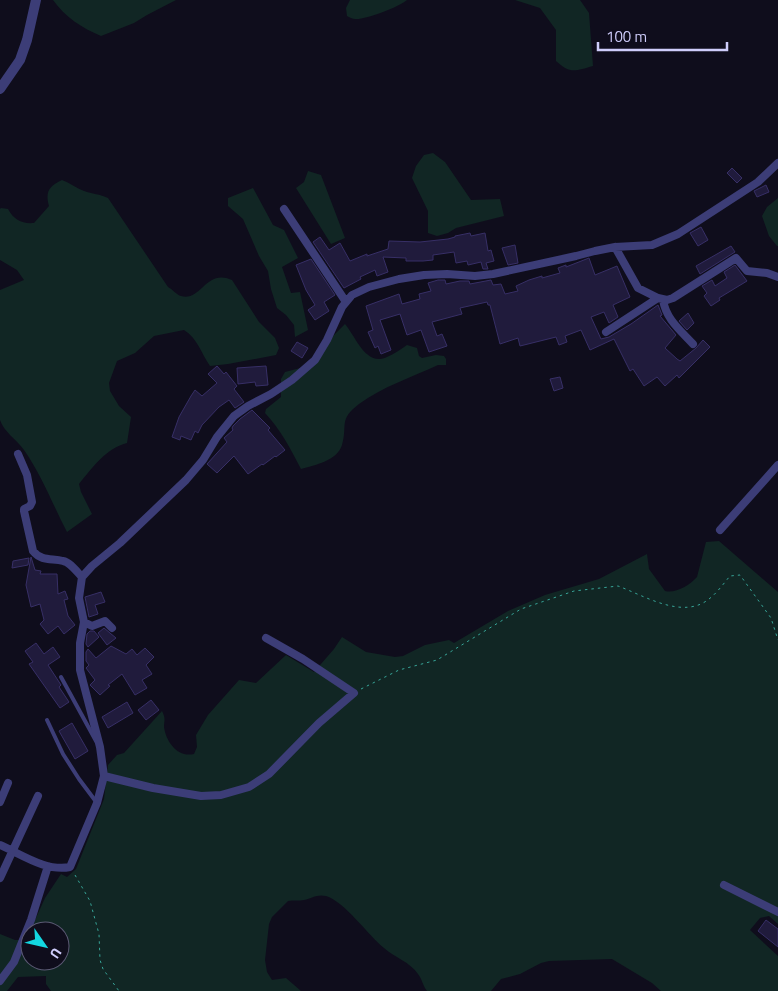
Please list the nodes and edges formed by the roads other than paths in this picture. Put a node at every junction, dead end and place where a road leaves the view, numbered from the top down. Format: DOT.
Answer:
graph roads {
  1 [pos="36,0"];
  2 [pos="0,89"];
  3 [pos="778,164"];
  4 [pos="284,209"];
  5 [pos="615,247"];
  6 [pos="778,277"];
  7 [pos="660,299"];
  8 [pos="346,302"];
  9 [pos="606,332"];
  10 [pos="693,344"];
  11 [pos="18,454"];
  12 [pos="778,465"];
  13 [pos="720,530"];
  14 [pos="82,577"];
  15 [pos="84,622"];
  16 [pos="112,628"];
  17 [pos="266,638"];
  18 [pos="61,677"];
  19 [pos="47,720"];
  20 [pos="100,747"];
  21 [pos="104,776"];
  22 [pos="8,784"];
  23 [pos="38,796"];
  24 [pos="0,802"];
  25 [pos="97,803"];
  26 [pos="0,845"];
  27 [pos="13,851"];
  28 [pos="48,866"];
  29 [pos="0,878"];
  30 [pos="724,885"];
  31 [pos="778,912"];
  32 [pos="0,981"];
  1 -- 2 [label="street"];
  3 -- 5 [label="street"];
  4 -- 8 [label="street"];
  5 -- 7 [label="street"];
  5 -- 8 [label="street"];
  6 -- 7 [label="street"];
  7 -- 9 [label="street"];
  7 -- 10 [label="street"];
  8 -- 14 [label="street"];
  11 -- 14 [label="street"];
  12 -- 13 [label="street"];
  14 -- 15 [label="street"];
  15 -- 16 [label="street"];
  15 -- 20 [label="street"];
  17 -- 21 [label="street"];
  18 -- 20 [label="lane"];
  19 -- 25 [label="lane"];
  20 -- 21 [label="street"];
  21 -- 25 [label="street"];
  22 -- 24 [label="street"];
  23 -- 27 [label="street"];
  25 -- 28 [label="street"];
  26 -- 27 [label="street"];
  27 -- 28 [label="street"];
  27 -- 29 [label="street"];
  28 -- 32 [label="street"];
  30 -- 31 [label="street"];
}
